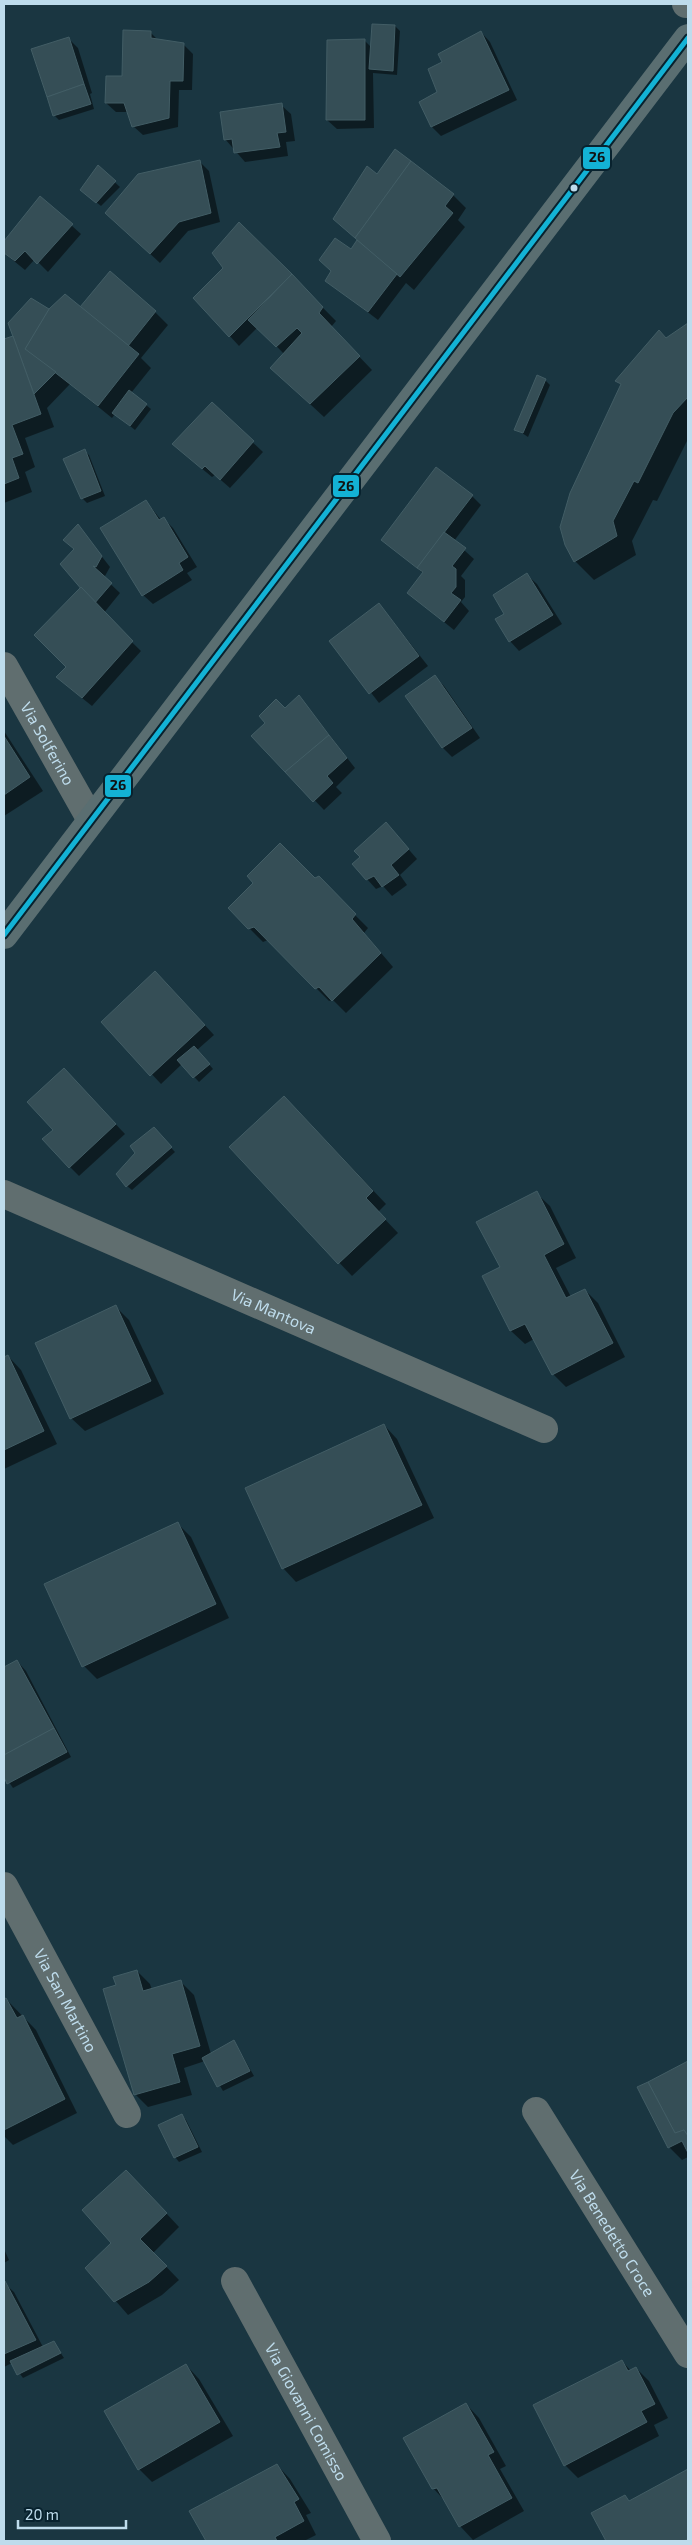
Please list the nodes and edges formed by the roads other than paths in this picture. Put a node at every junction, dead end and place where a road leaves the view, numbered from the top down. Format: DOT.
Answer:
graph roads {
  1 [pos="688,38"];
  2 [pos="4,666"];
  3 [pos="91,820"];
  4 [pos="4,935"];
  5 [pos="4,1194"];
  6 [pos="544,1430"];
  7 [pos="4,1886"];
  8 [pos="536,2111"];
  9 [pos="127,2114"];
  10 [pos="235,2281"];
  11 [pos="688,2354"];
  12 [pos="377,2541"];
  1 -- 3 [label="main road"];
  2 -- 3 [label="street, Via Solferino"];
  3 -- 4 [label="main road"];
  5 -- 6 [label="street, Via Mantova"];
  7 -- 9 [label="street, Via San Martino"];
  8 -- 11 [label="street, Via Benedetto Croce"];
  10 -- 12 [label="street, Via Giovanni Comisso"];
}
